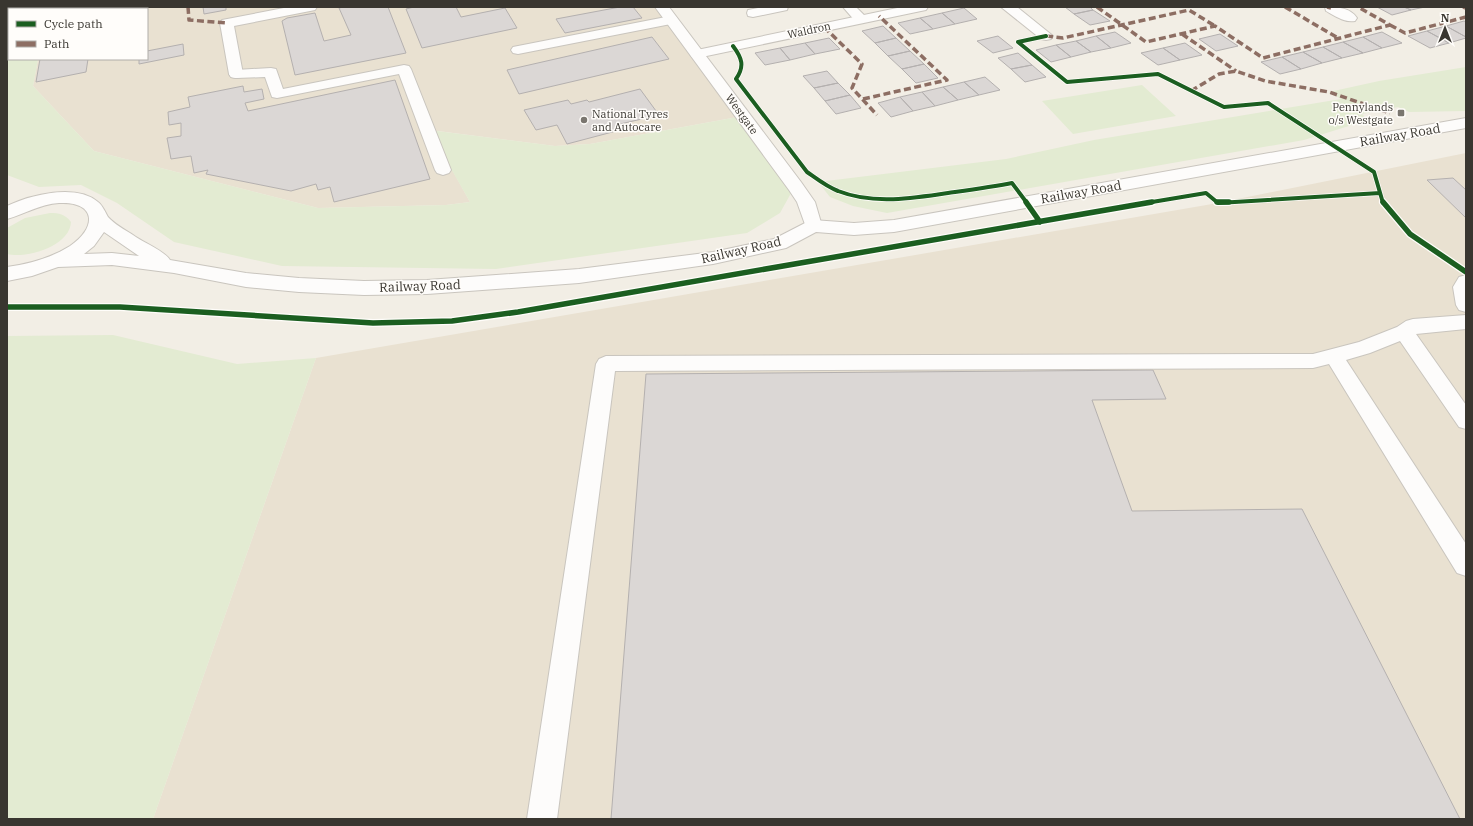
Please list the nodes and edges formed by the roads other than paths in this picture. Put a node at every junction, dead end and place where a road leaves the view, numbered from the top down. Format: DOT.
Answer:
graph roads {
  1 [pos="310,7"];
  2 [pos="662,7"];
  3 [pos="782,7"];
  4 [pos="849,7"];
  5 [pos="921,7"];
  6 [pos="1008,7"];
  7 [pos="1334,7"];
  8 [pos="753,13"];
  9 [pos="1350,18"];
  10 [pos="671,20"];
  11 [pos="861,20"];
  12 [pos="1046,36"];
  13 [pos="518,50"];
  14 [pos="697,54"];
  15 [pos="236,74"];
  16 [pos="1466,124"];
  17 [pos="443,170"];
  18 [pos="7,196"];
  19 [pos="52,199"];
  20 [pos="7,213"];
  21 [pos="99,218"];
  22 [pos="813,226"];
  23 [pos="56,261"];
  24 [pos="174,267"];
  25 [pos="11,275"];
  26 [pos="1466,282"];
  27 [pos="1466,305"];
  28 [pos="1466,322"];
  29 [pos="1404,332"];
  30 [pos="1333,355"];
  31 [pos="1466,421"];
  32 [pos="1466,565"];
  33 [pos="542,819"];
  1 -- 15 [label="main road"];
  2 -- 10 [label="main road, Westgate"];
  3 -- 8 [label="lane"];
  4 -- 11 [label="lane"];
  5 -- 11 [label="main road, Waldron"];
  6 -- 12 [label="main road"];
  7 -- 9 [label="main road"];
  10 -- 13 [label="lane"];
  10 -- 14 [label="main road, Westgate"];
  11 -- 14 [label="main road, Waldron"];
  14 -- 22 [label="main road, Westgate"];
  15 -- 17 [label="lane"];
  16 -- 22 [label="main road, Railway Road"];
  18 -- 19 [label="main road"];
  19 -- 20 [label="main road"];
  19 -- 21 [label="main road, Railway Road"];
  21 -- 23 [label="main road"];
  21 -- 24 [label="main road, Railway Road"];
  22 -- 24 [label="main road, Railway Road"];
  23 -- 24 [label="main road, Railway Road"];
  23 -- 25 [label="main road"];
  26 -- 27 [label="main road"];
  28 -- 29 [label="lane"];
  29 -- 30 [label="lane"];
  29 -- 31 [label="lane"];
  30 -- 32 [label="lane"];
  30 -- 33 [label="lane"];
}
